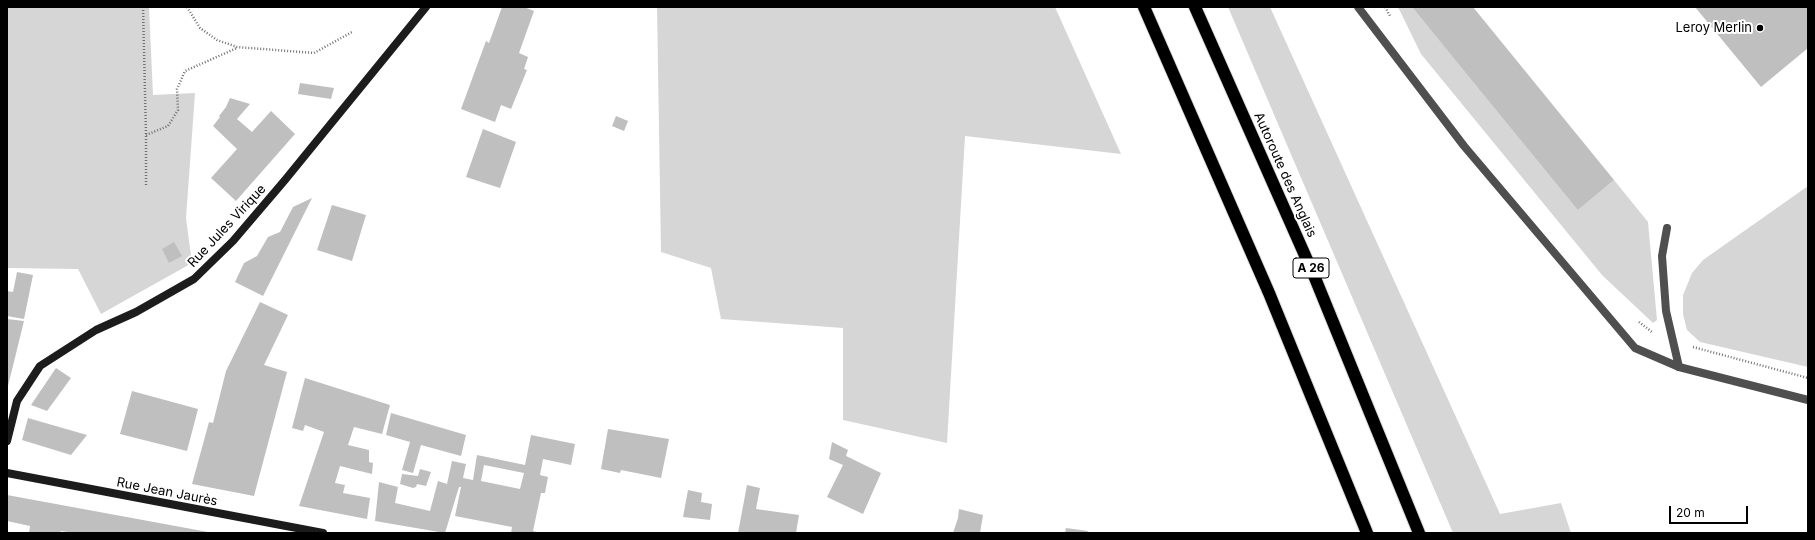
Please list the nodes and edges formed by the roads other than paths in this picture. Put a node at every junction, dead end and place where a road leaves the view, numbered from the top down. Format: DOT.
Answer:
graph roads {
  1 [pos="426,7"];
  2 [pos="1144,7"];
  3 [pos="1195,7"];
  4 [pos="1358,7"];
  5 [pos="1667,228"];
  6 [pos="1679,367"];
  7 [pos="1808,400"];
  8 [pos="7,440"];
  9 [pos="7,473"];
  10 [pos="323,533"];
  11 [pos="1367,533"];
  12 [pos="1419,533"];
  1 -- 8 [label="street, Rue Jules Virique"];
  2 -- 11 [label="highway"];
  3 -- 12 [label="highway, Autoroute des Anglais / A 26"];
  4 -- 6 [label="street"];
  5 -- 6 [label="street"];
  6 -- 7 [label="street"];
  9 -- 10 [label="street, Rue Jean Jaurès"];
}
